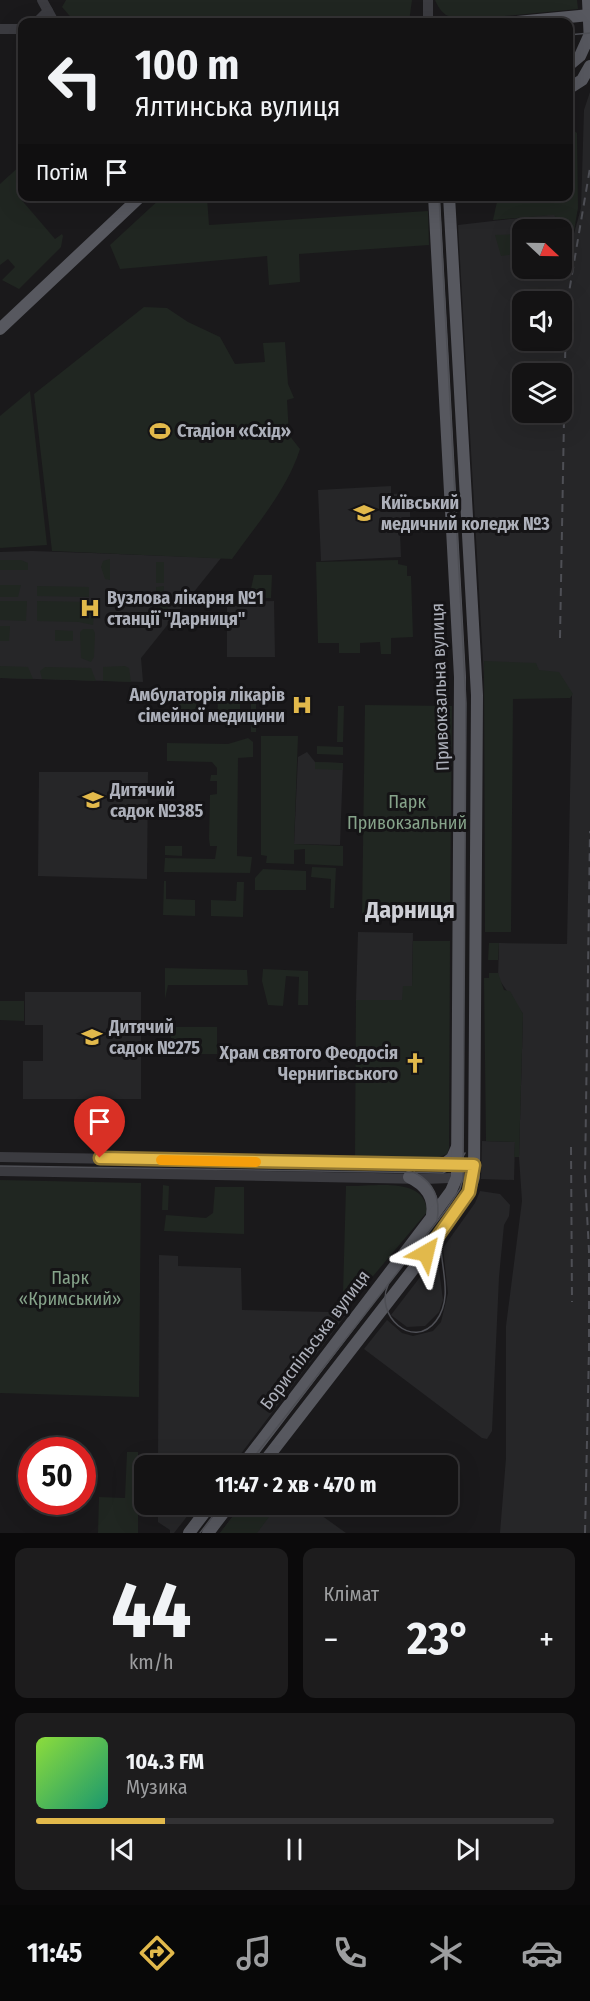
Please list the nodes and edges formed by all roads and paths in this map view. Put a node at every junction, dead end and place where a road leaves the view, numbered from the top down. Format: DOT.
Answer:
graph roads {
  1 [pos="42,0"];
  2 [pos="428,0"];
  3 [pos="588,0"];
  4 [pos="48,11"];
  5 [pos="590,15"];
  6 [pos="41,18"];
  7 [pos="52,18"];
  8 [pos="428,18"];
  9 [pos="573,19"];
  10 [pos="573,26"];
  11 [pos="0,29"];
  12 [pos="18,29"];
  13 [pos="590,34"];
  14 [pos="573,62"];
  15 [pos="590,66"];
  16 [pos="573,86"];
  17 [pos="136,201"];
  18 [pos="434,201"];
  19 [pos="448,201"];
  20 [pos="0,328"];
  21 [pos="458,1143"];
  22 [pos="0,1157"];
  23 [pos="443,1165"];
  24 [pos="0,1171"];
  25 [pos="458,1171"];
  26 [pos="474,1171"];
  27 [pos="409,1178"];
  28 [pos="432,1216"];
  29 [pos="250,1455"];
  30 [pos="270,1455"];
  31 [pos="203,1515"];
  32 [pos="222,1515"];
  33 [pos="189,1533"];
  34 [pos="208,1533"];
  1 -- 4 [label="street"];
  2 -- 8 [label="street"];
  3 -- 13 [label="main road"];
  4 -- 6 [label="street"];
  4 -- 7 [label="street"];
  5 -- 9 [label="main road"];
  10 -- 13 [label="main road"];
  11 -- 12 [label="street"];
  13 -- 14 [label="main road"];
  15 -- 16 [label="main road"];
  17 -- 20 [label="main road"];
  18 -- 21 [label="main road, Привокзальна вулиця"];
  19 -- 26 [label="main road, Привокзальна вулиця"];
  21 -- 23 [label="main road"];
  21 -- 25 [label="main road, Привокзальна вулиця"];
  22 -- 23 [label="street"];
  23 -- 25 [label="street"];
  24 -- 27 [label="street"];
  25 -- 26 [label="street"];
  25 -- 27 [label="street"];
  25 -- 28 [label="main road, Бориспільська вулиця"];
  26 -- 30 [label="main road, Бориспільська вулиця"];
  27 -- 28 [label="main road"];
  28 -- 29 [label="main road, Бориспільська вулиця"];
  31 -- 33 [label="main road"];
  32 -- 34 [label="main road"];
}
